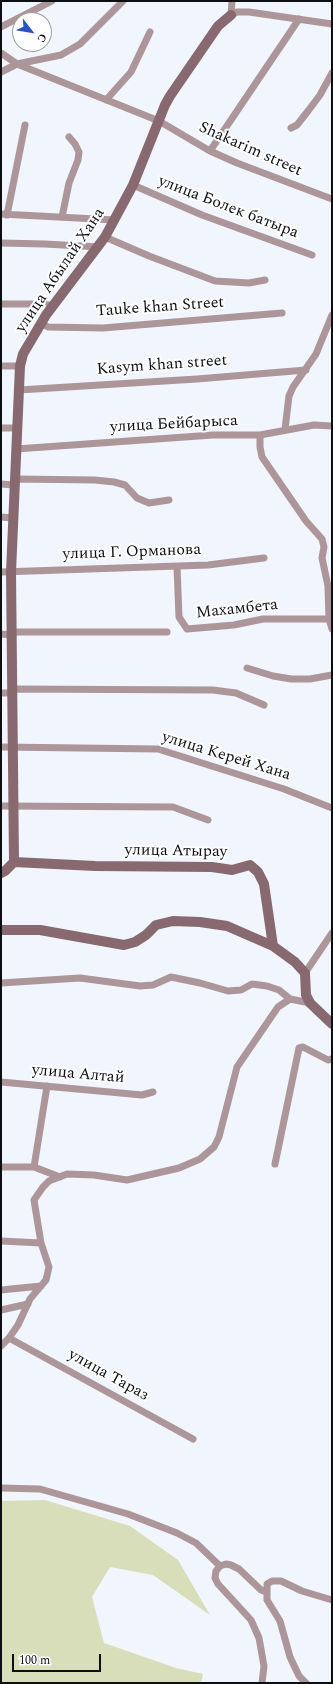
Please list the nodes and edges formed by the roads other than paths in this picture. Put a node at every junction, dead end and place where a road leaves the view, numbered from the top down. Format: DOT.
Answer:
graph roads {
  1 [pos="52,1"];
  2 [pos="122,1"];
  3 [pos="232,1"];
  4 [pos="231,15"];
  5 [pos="299,19"];
  6 [pos="332,24"];
  7 [pos="1,27"];
  8 [pos="150,32"];
  9 [pos="1,53"];
  10 [pos="17,64"];
  11 [pos="1,72"];
  12 [pos="332,73"];
  13 [pos="106,100"];
  14 [pos="159,122"];
  15 [pos="24,125"];
  16 [pos="291,128"];
  17 [pos="69,137"];
  18 [pos="210,151"];
  19 [pos="133,185"];
  20 [pos="332,199"];
  21 [pos="4,214"];
  22 [pos="62,216"];
  23 [pos="115,220"];
  24 [pos="106,237"];
  25 [pos="1,243"];
  26 [pos="99,247"];
  27 [pos="312,255"];
  28 [pos="265,280"];
  29 [pos="1,304"];
  30 [pos="53,306"];
  31 [pos="282,313"];
  32 [pos="332,315"];
  33 [pos="41,323"];
  34 [pos="1,366"];
  35 [pos="20,366"];
  36 [pos="306,370"];
  37 [pos="19,390"];
  38 [pos="332,426"];
  39 [pos="1,428"];
  40 [pos="17,428"];
  41 [pos="285,429"];
  42 [pos="260,435"];
  43 [pos="16,449"];
  44 [pos="15,482"];
  45 [pos="1,484"];
  46 [pos="168,500"];
  47 [pos="1,517"];
  48 [pos="13,518"];
  49 [pos="264,558"];
  50 [pos="178,567"];
  51 [pos="6,572"];
  52 [pos="329,580"];
  53 [pos="329,619"];
  54 [pos="332,629"];
  55 [pos="167,632"];
  56 [pos="13,633"];
  57 [pos="1,634"];
  58 [pos="247,668"];
  59 [pos="332,676"];
  60 [pos="13,691"];
  61 [pos="1,693"];
  62 [pos="264,705"];
  63 [pos="1,747"];
  64 [pos="12,748"];
  65 [pos="1,806"];
  66 [pos="12,806"];
  67 [pos="332,808"];
  68 [pos="208,820"];
  69 [pos="9,865"];
  70 [pos="1,873"];
  71 [pos="1,930"];
  72 [pos="332,933"];
  73 [pos="273,946"];
  74 [pos="305,973"];
  75 [pos="1,983"];
  76 [pos="290,999"];
  77 [pos="310,1003"];
  78 [pos="332,1024"];
  79 [pos="332,1059"];
  80 [pos="1,1082"];
  81 [pos="47,1086"];
  82 [pos="153,1092"];
  83 [pos="275,1164"];
  84 [pos="1,1167"];
  85 [pos="34,1167"];
  86 [pos="60,1177"];
  87 [pos="1,1241"];
  88 [pos="41,1242"];
  89 [pos="41,1286"];
  90 [pos="1,1290"];
  91 [pos="28,1304"];
  92 [pos="1,1310"];
  93 [pos="9,1338"];
  94 [pos="1,1346"];
  95 [pos="193,1439"];
  96 [pos="1,1488"];
  97 [pos="220,1566"];
  98 [pos="266,1592"];
  99 [pos="332,1600"];
  100 [pos="262,1683"];
  101 [pos="306,1683"];
  1 -- 7 [label="street"];
  2 -- 10 [label="street"];
  3 -- 4 [label="street"];
  4 -- 5 [label="street"];
  4 -- 14 [label="street, улица Абылай Хана"];
  5 -- 6 [label="street"];
  5 -- 18 [label="street"];
  8 -- 13 [label="street"];
  9 -- 10 [label="street, Shakarim street"];
  10 -- 11 [label="street"];
  10 -- 13 [label="street, Shakarim street"];
  12 -- 16 [label="street"];
  13 -- 14 [label="street, Shakarim street"];
  14 -- 18 [label="street, Shakarim street"];
  14 -- 19 [label="street, улица Абылай Хана"];
  15 -- 21 [label="street"];
  17 -- 22 [label="street"];
  18 -- 20 [label="street, Shakarim street"];
  19 -- 23 [label="street, улица Абылай Хана"];
  19 -- 27 [label="street, улица Болек батыра"];
  21 -- 22 [label="street"];
  22 -- 23 [label="street"];
  23 -- 24 [label="street, улица Абылай Хана"];
  24 -- 26 [label="street, улица Абылай Хана"];
  24 -- 28 [label="street"];
  25 -- 26 [label="street"];
  26 -- 30 [label="street, улица Абылай Хана"];
  29 -- 30 [label="street"];
  30 -- 33 [label="street, улица Абылай Хана"];
  31 -- 33 [label="street, Tauke khan Street"];
  32 -- 36 [label="street"];
  33 -- 35 [label="street, улица Абылай Хана"];
  34 -- 35 [label="street"];
  35 -- 37 [label="street, улица Абылай Хана"];
  36 -- 37 [label="street, Kasym khan street"];
  36 -- 41 [label="street"];
  37 -- 40 [label="street, улица Абылай Хана"];
  38 -- 41 [label="street, улица Бейбарыса"];
  39 -- 40 [label="street"];
  40 -- 43 [label="street, улица Абылай Хана"];
  41 -- 42 [label="street, улица Бейбарыса"];
  42 -- 43 [label="street, улица Бейбарыса"];
  42 -- 52 [label="street"];
  43 -- 44 [label="street, улица Абылай Хана"];
  44 -- 45 [label="street"];
  44 -- 46 [label="street"];
  44 -- 48 [label="street, улица Абылай Хана"];
  47 -- 48 [label="street"];
  48 -- 51 [label="street, улица Абылай Хана"];
  49 -- 50 [label="street, улица Г. Орманова"];
  50 -- 51 [label="street, улица Г. Орманова"];
  50 -- 53 [label="street, Махамбета"];
  51 -- 56 [label="street, улица Абылай Хана"];
  52 -- 53 [label="street"];
  53 -- 54 [label="street"];
  55 -- 56 [label="street"];
  56 -- 57 [label="street"];
  56 -- 60 [label="street, улица Абылай Хана"];
  58 -- 59 [label="street"];
  60 -- 61 [label="street"];
  60 -- 62 [label="street"];
  60 -- 64 [label="street, улица Абылай Хана"];
  63 -- 64 [label="street, улица Керей Хана"];
  64 -- 66 [label="street, улица Абылай Хана"];
  64 -- 67 [label="street, улица Керей Хана"];
  65 -- 66 [label="street"];
  66 -- 68 [label="street"];
  66 -- 69 [label="street, улица Абылай Хана"];
  69 -- 70 [label="street"];
  69 -- 73 [label="street, улица Атырау"];
  71 -- 73 [label="street"];
  72 -- 74 [label="street"];
  73 -- 74 [label="street"];
  74 -- 77 [label="street"];
  75 -- 76 [label="street"];
  76 -- 77 [label="street"];
  76 -- 86 [label="street"];
  77 -- 78 [label="street"];
  79 -- 83 [label="street"];
  80 -- 81 [label="street, улица Алтай"];
  81 -- 82 [label="street, улица Алтай"];
  81 -- 85 [label="street"];
  84 -- 85 [label="street"];
  85 -- 86 [label="street"];
  86 -- 88 [label="street"];
  87 -- 88 [label="street"];
  88 -- 89 [label="street"];
  89 -- 90 [label="street"];
  89 -- 91 [label="street"];
  91 -- 92 [label="street"];
  91 -- 93 [label="street"];
  93 -- 94 [label="street"];
  93 -- 95 [label="street, улица Тараз"];
  96 -- 97 [label="street"];
  97 -- 98 [label="street"];
  97 -- 100 [label="street"];
  98 -- 99 [label="street"];
  98 -- 101 [label="street"];
}
